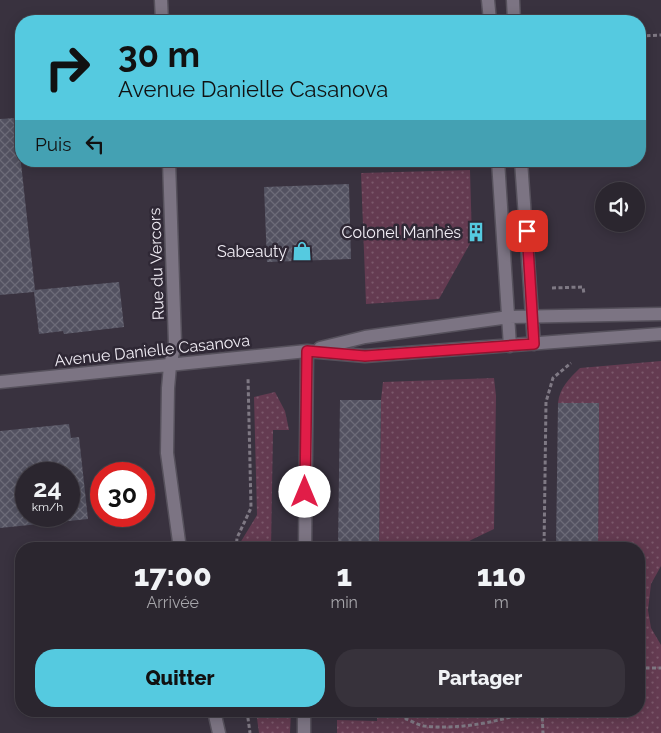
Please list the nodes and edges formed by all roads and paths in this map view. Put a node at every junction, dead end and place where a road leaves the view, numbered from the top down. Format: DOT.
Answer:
graph roads {
  1 [pos="161,0"];
  2 [pos="488,0"];
  3 [pos="513,0"];
  4 [pos="162,15"];
  5 [pos="489,15"];
  6 [pos="514,15"];
  7 [pos="661,35"];
  8 [pos="646,36"];
  9 [pos="169,167"];
  10 [pos="498,167"];
  11 [pos="522,167"];
  12 [pos="661,314"];
  13 [pos="508,317"];
  14 [pos="533,317"];
  15 [pos="661,334"];
  16 [pos="534,344"];
  17 [pos="510,346"];
  18 [pos="307,351"];
  19 [pos="248,356"];
  20 [pos="579,362"];
  21 [pos="170,366"];
  22 [pos="0,382"];
  23 [pos="179,542"];
  24 [pos="237,542"];
  25 [pos="305,542"];
  26 [pos="544,542"];
  27 [pos="645,668"];
  28 [pos="661,668"];
  29 [pos="215,717"];
  30 [pos="248,717"];
  31 [pos="304,717"];
  32 [pos="406,717"];
  33 [pos="509,717"];
  34 [pos="542,717"];
  35 [pos="219,733"];
  36 [pos="250,733"];
  37 [pos="304,733"];
  38 [pos="543,733"];
  1 -- 4 [label="street"];
  2 -- 5 [label="street"];
  3 -- 6 [label="street"];
  7 -- 8 [label="path"];
  9 -- 21 [label="street, Rue du Vercors"];
  10 -- 13 [label="street"];
  11 -- 14 [label="street"];
  12 -- 14 [label="street"];
  13 -- 14 [label="street, Avenue Danielle Casanova"];
  13 -- 17 [label="street"];
  13 -- 18 [label="street, Avenue Danielle Casanova"];
  14 -- 16 [label="street"];
  15 -- 16 [label="street"];
  16 -- 17 [label="street, Avenue Danielle Casanova"];
  17 -- 18 [label="street, Avenue Danielle Casanova"];
  18 -- 19 [label="street, Avenue Danielle Casanova"];
  18 -- 25 [label="street"];
  19 -- 21 [label="street, Avenue Danielle Casanova"];
  19 -- 24 [label="path"];
  20 -- 26 [label="path"];
  21 -- 22 [label="street, Avenue Danielle Casanova"];
  21 -- 23 [label="street, Rue du Vercors"];
  27 -- 28 [label="path"];
  29 -- 35 [label="street"];
  30 -- 36 [label="path"];
  31 -- 37 [label="street"];
  32 -- 33 [label="path"];
  34 -- 38 [label="path"];
}
